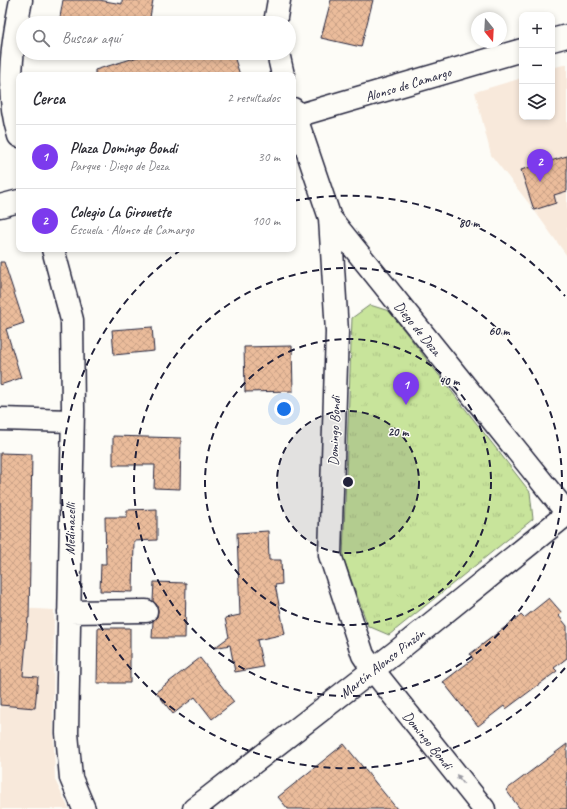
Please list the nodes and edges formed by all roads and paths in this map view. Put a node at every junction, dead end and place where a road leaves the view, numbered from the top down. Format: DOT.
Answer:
graph roads {
  1 [pos="21,0"];
  2 [pos="279,0"];
  3 [pos="18,16"];
  4 [pos="276,16"];
  5 [pos="16,30"];
  6 [pos="567,36"];
  7 [pos="555,39"];
  8 [pos="519,51"];
  9 [pos="280,60"];
  10 [pos="282,72"];
  11 [pos="296,113"];
  12 [pos="16,120"];
  13 [pos="296,120"];
  14 [pos="16,202"];
  15 [pos="0,206"];
  16 [pos="330,218"];
  17 [pos="54,252"];
  18 [pos="0,419"];
  19 [pos="72,421"];
  20 [pos="567,514"];
  21 [pos="146,611"];
  22 [pos="69,612"];
  23 [pos="373,670"];
  24 [pos="84,809"];
  25 [pos="194,809"];
  26 [pos="484,809"];
  1 -- 3 [label="street"];
  2 -- 4 [label="street"];
  5 -- 12 [label="street"];
  6 -- 7 [label="street"];
  8 -- 11 [label="street, Alonso de Camargo"];
  9 -- 10 [label="street"];
  13 -- 16 [label="street, Domingo Bondi"];
  14 -- 15 [label="street"];
  16 -- 20 [label="street, Diego de Deza"];
  16 -- 23 [label="street, Domingo Bondi"];
  17 -- 19 [label="street, Medinacelli"];
  18 -- 19 [label="street"];
  19 -- 22 [label="street, Medinacelli"];
  20 -- 23 [label="street, Martín Alonso Pinzón"];
  21 -- 22 [label="street"];
  22 -- 24 [label="street, Medinacelli"];
  23 -- 25 [label="street, Martín Alonso Pinzón"];
  26 -- 23 [label="street, Domingo Bondi, one-way"];
}
